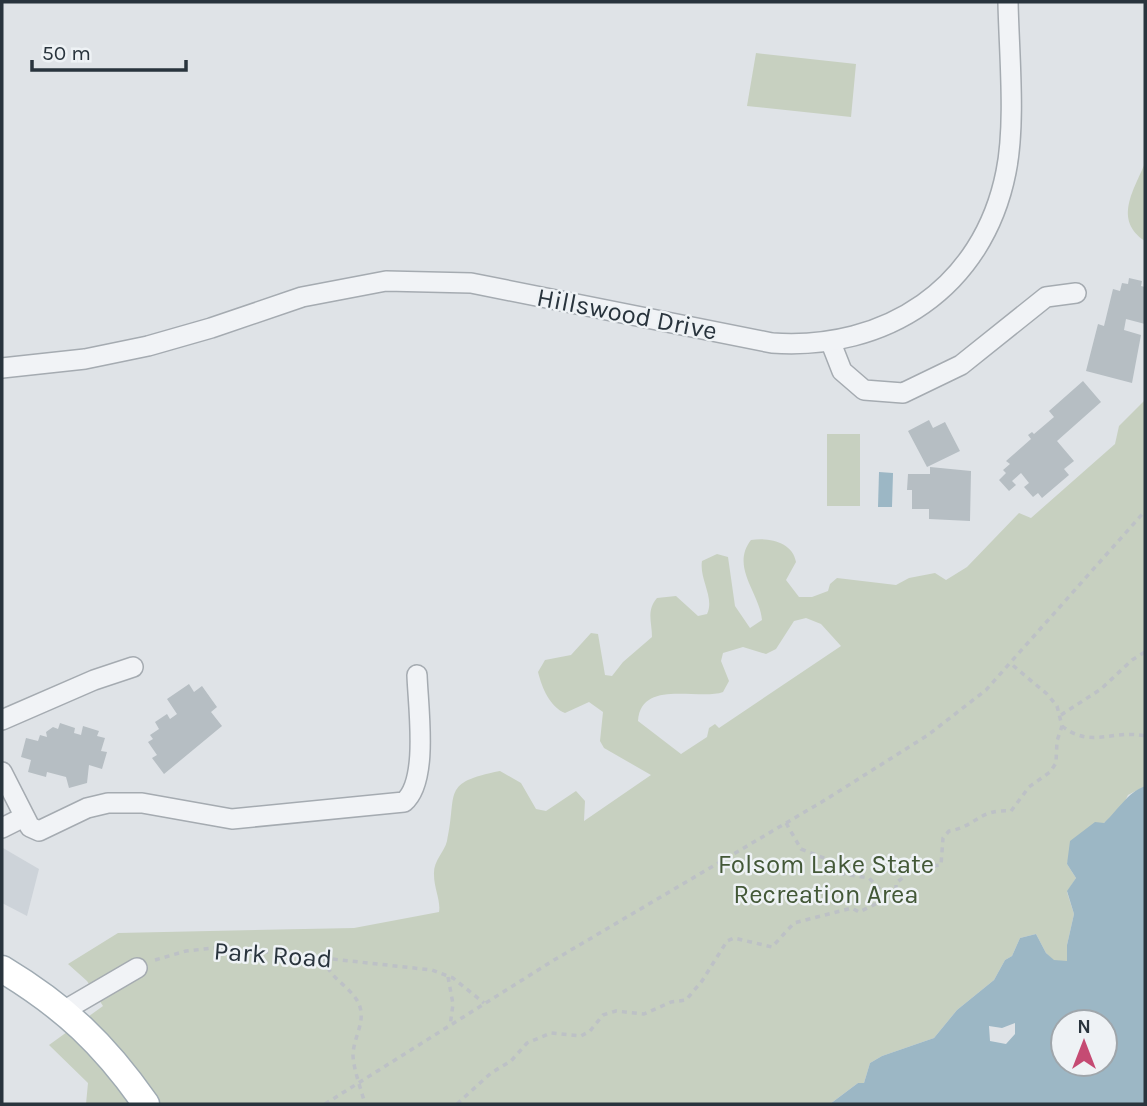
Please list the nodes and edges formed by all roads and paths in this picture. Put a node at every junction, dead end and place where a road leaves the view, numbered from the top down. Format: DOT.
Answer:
graph roads {
  1 [pos="1008,2"];
  2 [pos="1076,293"];
  3 [pos="831,343"];
  4 [pos="2,368"];
  5 [pos="1145,511"];
  6 [pos="1145,652"];
  7 [pos="1010,663"];
  8 [pos="133,667"];
  9 [pos="417,675"];
  10 [pos="1061,715"];
  11 [pos="2,720"];
  12 [pos="1062,726"];
  13 [pos="1145,736"];
  14 [pos="2,772"];
  15 [pos="24,817"];
  16 [pos="786,823"];
  17 [pos="2,828"];
  18 [pos="888,898"];
  19 [pos="325,958"];
  20 [pos="137,968"];
  21 [pos="2,970"];
  22 [pos="448,976"];
  23 [pos="485,1003"];
  24 [pos="65,1010"];
  25 [pos="450,1026"];
  26 [pos="360,1082"];
  27 [pos="146,1104"];
  28 [pos="325,1104"];
  29 [pos="365,1104"];
  30 [pos="457,1104"];
  1 -- 3 [label="street, Hillswood Drive"];
  2 -- 3 [label="street"];
  3 -- 4 [label="street, Hillswood Drive"];
  5 -- 7 [label="path"];
  6 -- 10 [label="path"];
  7 -- 10 [label="path"];
  7 -- 16 [label="path"];
  8 -- 11 [label="street"];
  9 -- 15 [label="street"];
  10 -- 12 [label="path"];
  12 -- 13 [label="path"];
  12 -- 18 [label="path"];
  14 -- 15 [label="street"];
  15 -- 17 [label="street"];
  16 -- 18 [label="path"];
  16 -- 23 [label="path"];
  18 -- 30 [label="path"];
  19 -- 20 [label="path, Park Road"];
  19 -- 22 [label="path, Park Road"];
  19 -- 26 [label="path"];
  20 -- 24 [label="street"];
  21 -- 24 [label="main road"];
  22 -- 23 [label="path, Park Road"];
  22 -- 25 [label="path"];
  23 -- 25 [label="path"];
  24 -- 27 [label="main road"];
  25 -- 26 [label="path"];
  26 -- 28 [label="path"];
  26 -- 29 [label="path"];
}
